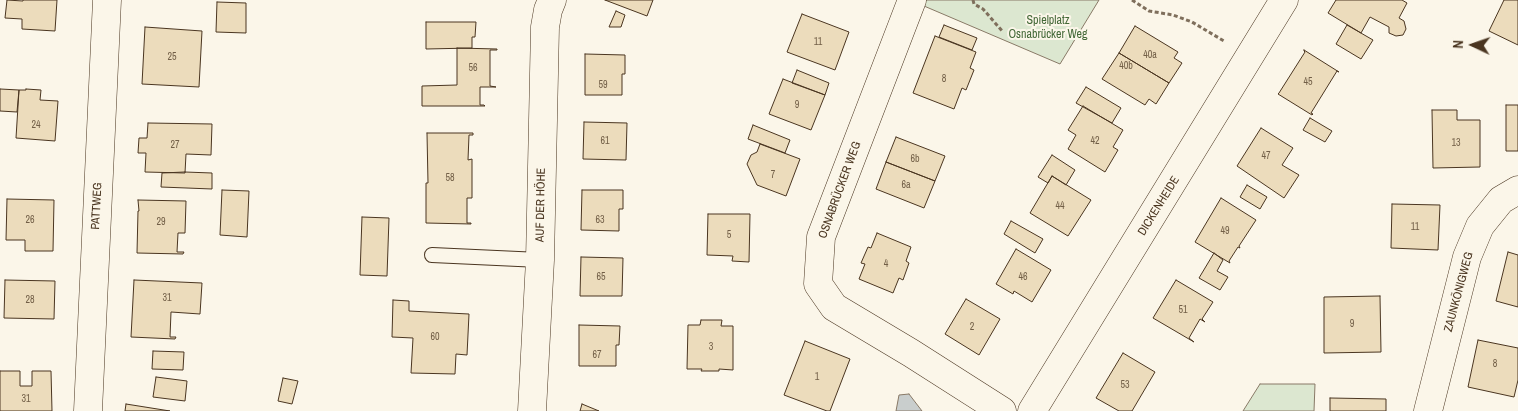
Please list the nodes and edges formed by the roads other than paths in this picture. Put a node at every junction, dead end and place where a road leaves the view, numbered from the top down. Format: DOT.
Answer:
graph roads {
  1 [pos="107,0"];
  2 [pos="552,0"];
  3 [pos="912,0"];
  4 [pos="1284,0"];
  5 [pos="1518,190"];
  6 [pos="432,255"];
  7 [pos="540,260"];
  8 [pos="88,411"];
  9 [pos="532,411"];
  10 [pos="1002,411"];
  11 [pos="1032,411"];
  12 [pos="1428,411"];
  1 -- 8 [label="street, PATTWEG"];
  2 -- 7 [label="street, AUF DER HÖHE"];
  3 -- 10 [label="street, OSNABRÜCKER WEG"];
  4 -- 11 [label="street, DICKENHEIDE"];
  5 -- 12 [label="street, ZAUNKÖNIGWEG"];
  6 -- 7 [label="lane"];
  7 -- 9 [label="street, AUF DER HÖHE"];
}
